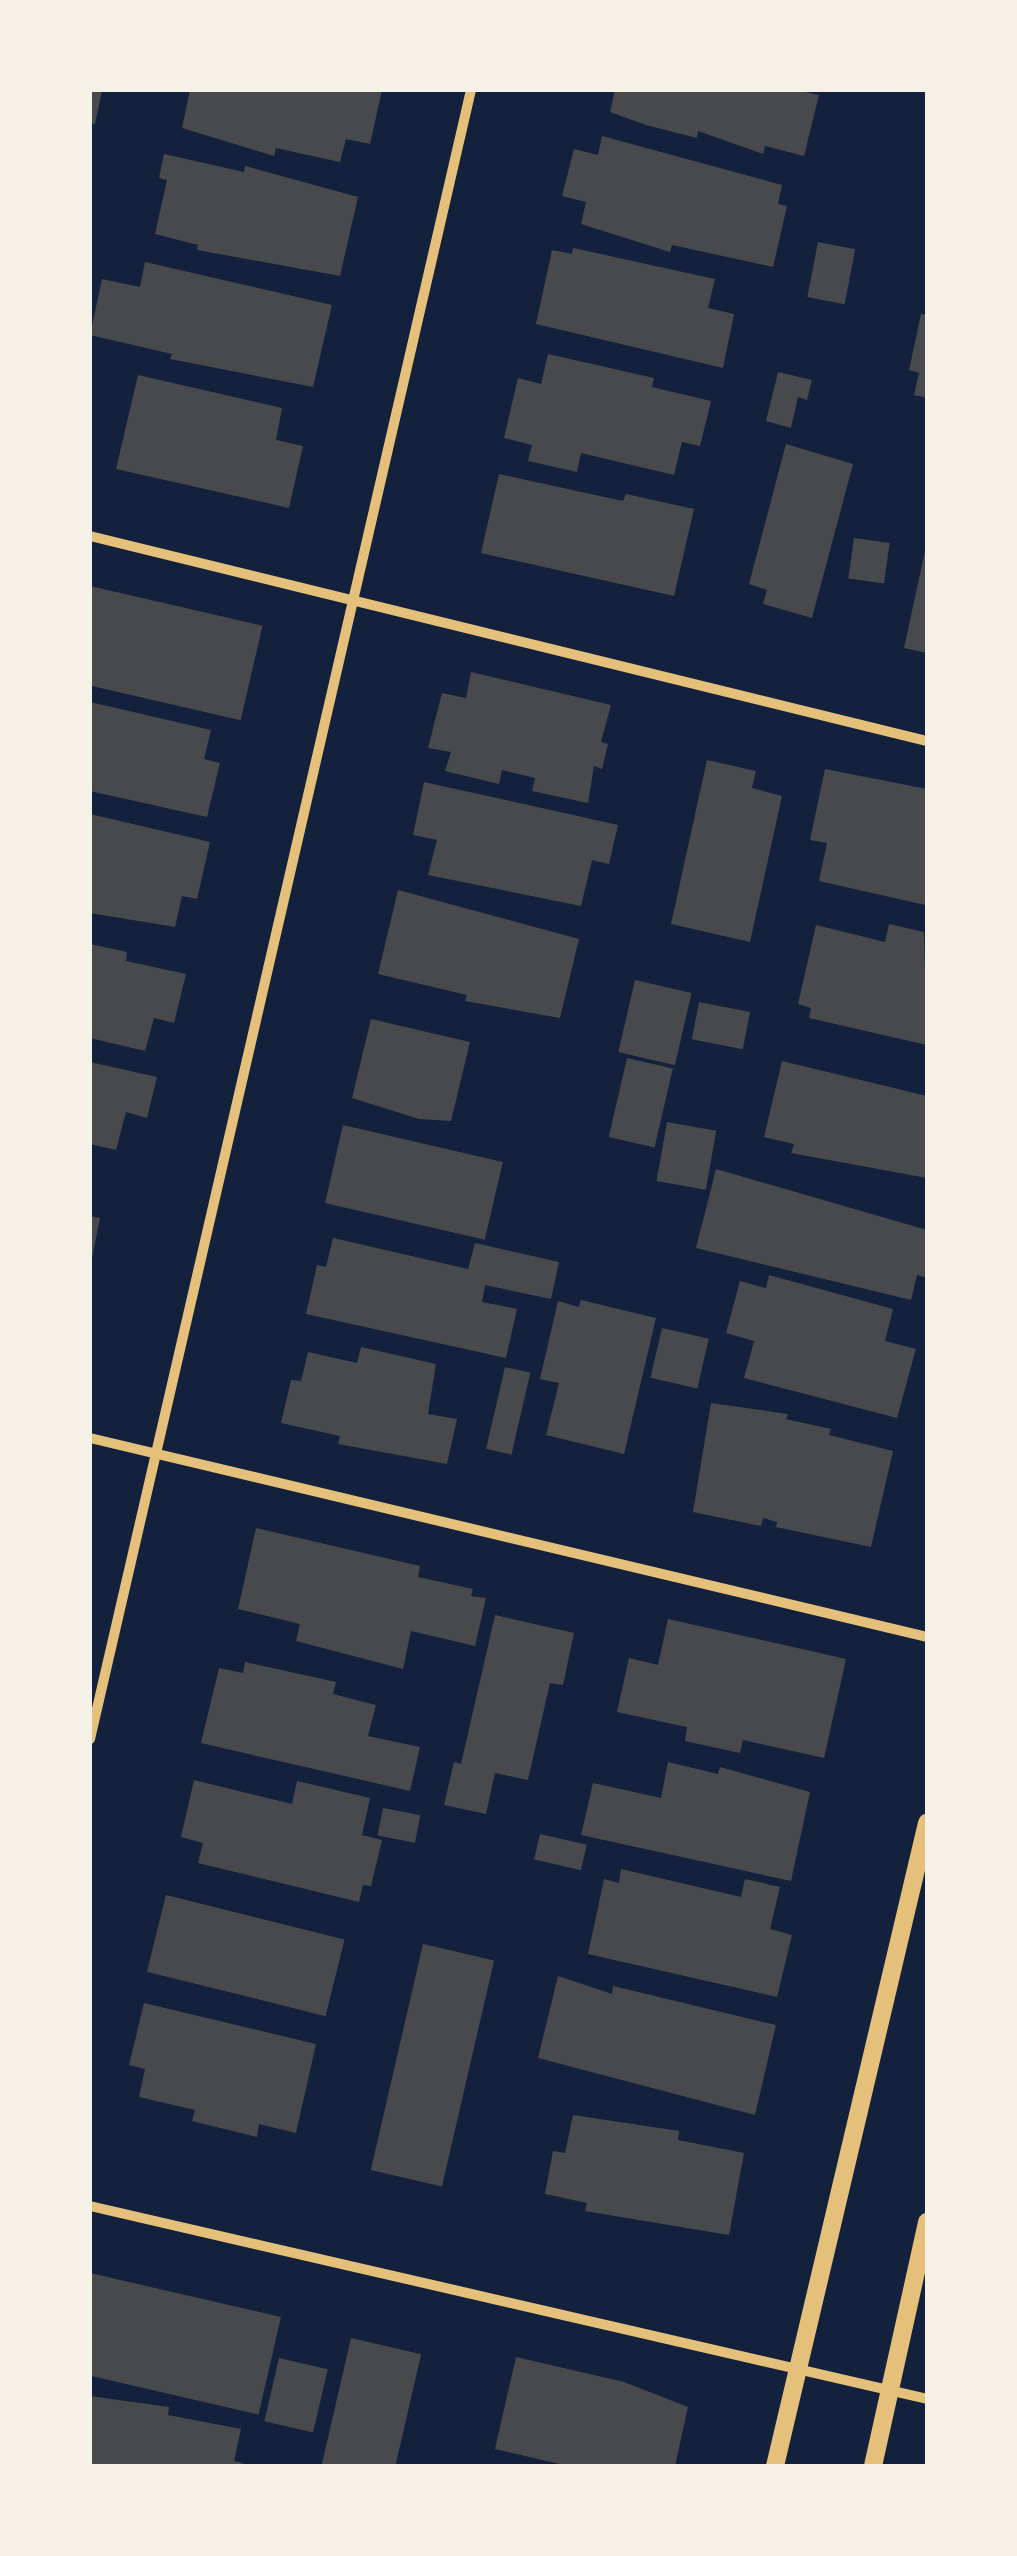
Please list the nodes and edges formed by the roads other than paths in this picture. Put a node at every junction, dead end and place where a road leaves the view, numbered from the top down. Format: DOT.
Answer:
graph roads {
  1 [pos="471,90"];
  2 [pos="90,536"];
  3 [pos="350,603"];
  4 [pos="927,740"];
  5 [pos="90,1438"];
  6 [pos="158,1454"];
  7 [pos="927,1637"];
  8 [pos="90,1738"];
  9 [pos="927,1823"];
  10 [pos="90,2206"];
  11 [pos="927,2222"];
  12 [pos="797,2370"];
  13 [pos="890,2390"];
  14 [pos="927,2399"];
  15 [pos="775,2466"];
  16 [pos="873,2466"];
  1 -- 3 [label="street"];
  2 -- 3 [label="street"];
  3 -- 4 [label="street"];
  3 -- 6 [label="street"];
  5 -- 6 [label="street"];
  6 -- 7 [label="street"];
  6 -- 8 [label="street"];
  9 -- 12 [label="street"];
  10 -- 12 [label="street"];
  11 -- 13 [label="street"];
  12 -- 13 [label="street"];
  12 -- 15 [label="street"];
  13 -- 14 [label="street"];
  13 -- 16 [label="street"];
}
